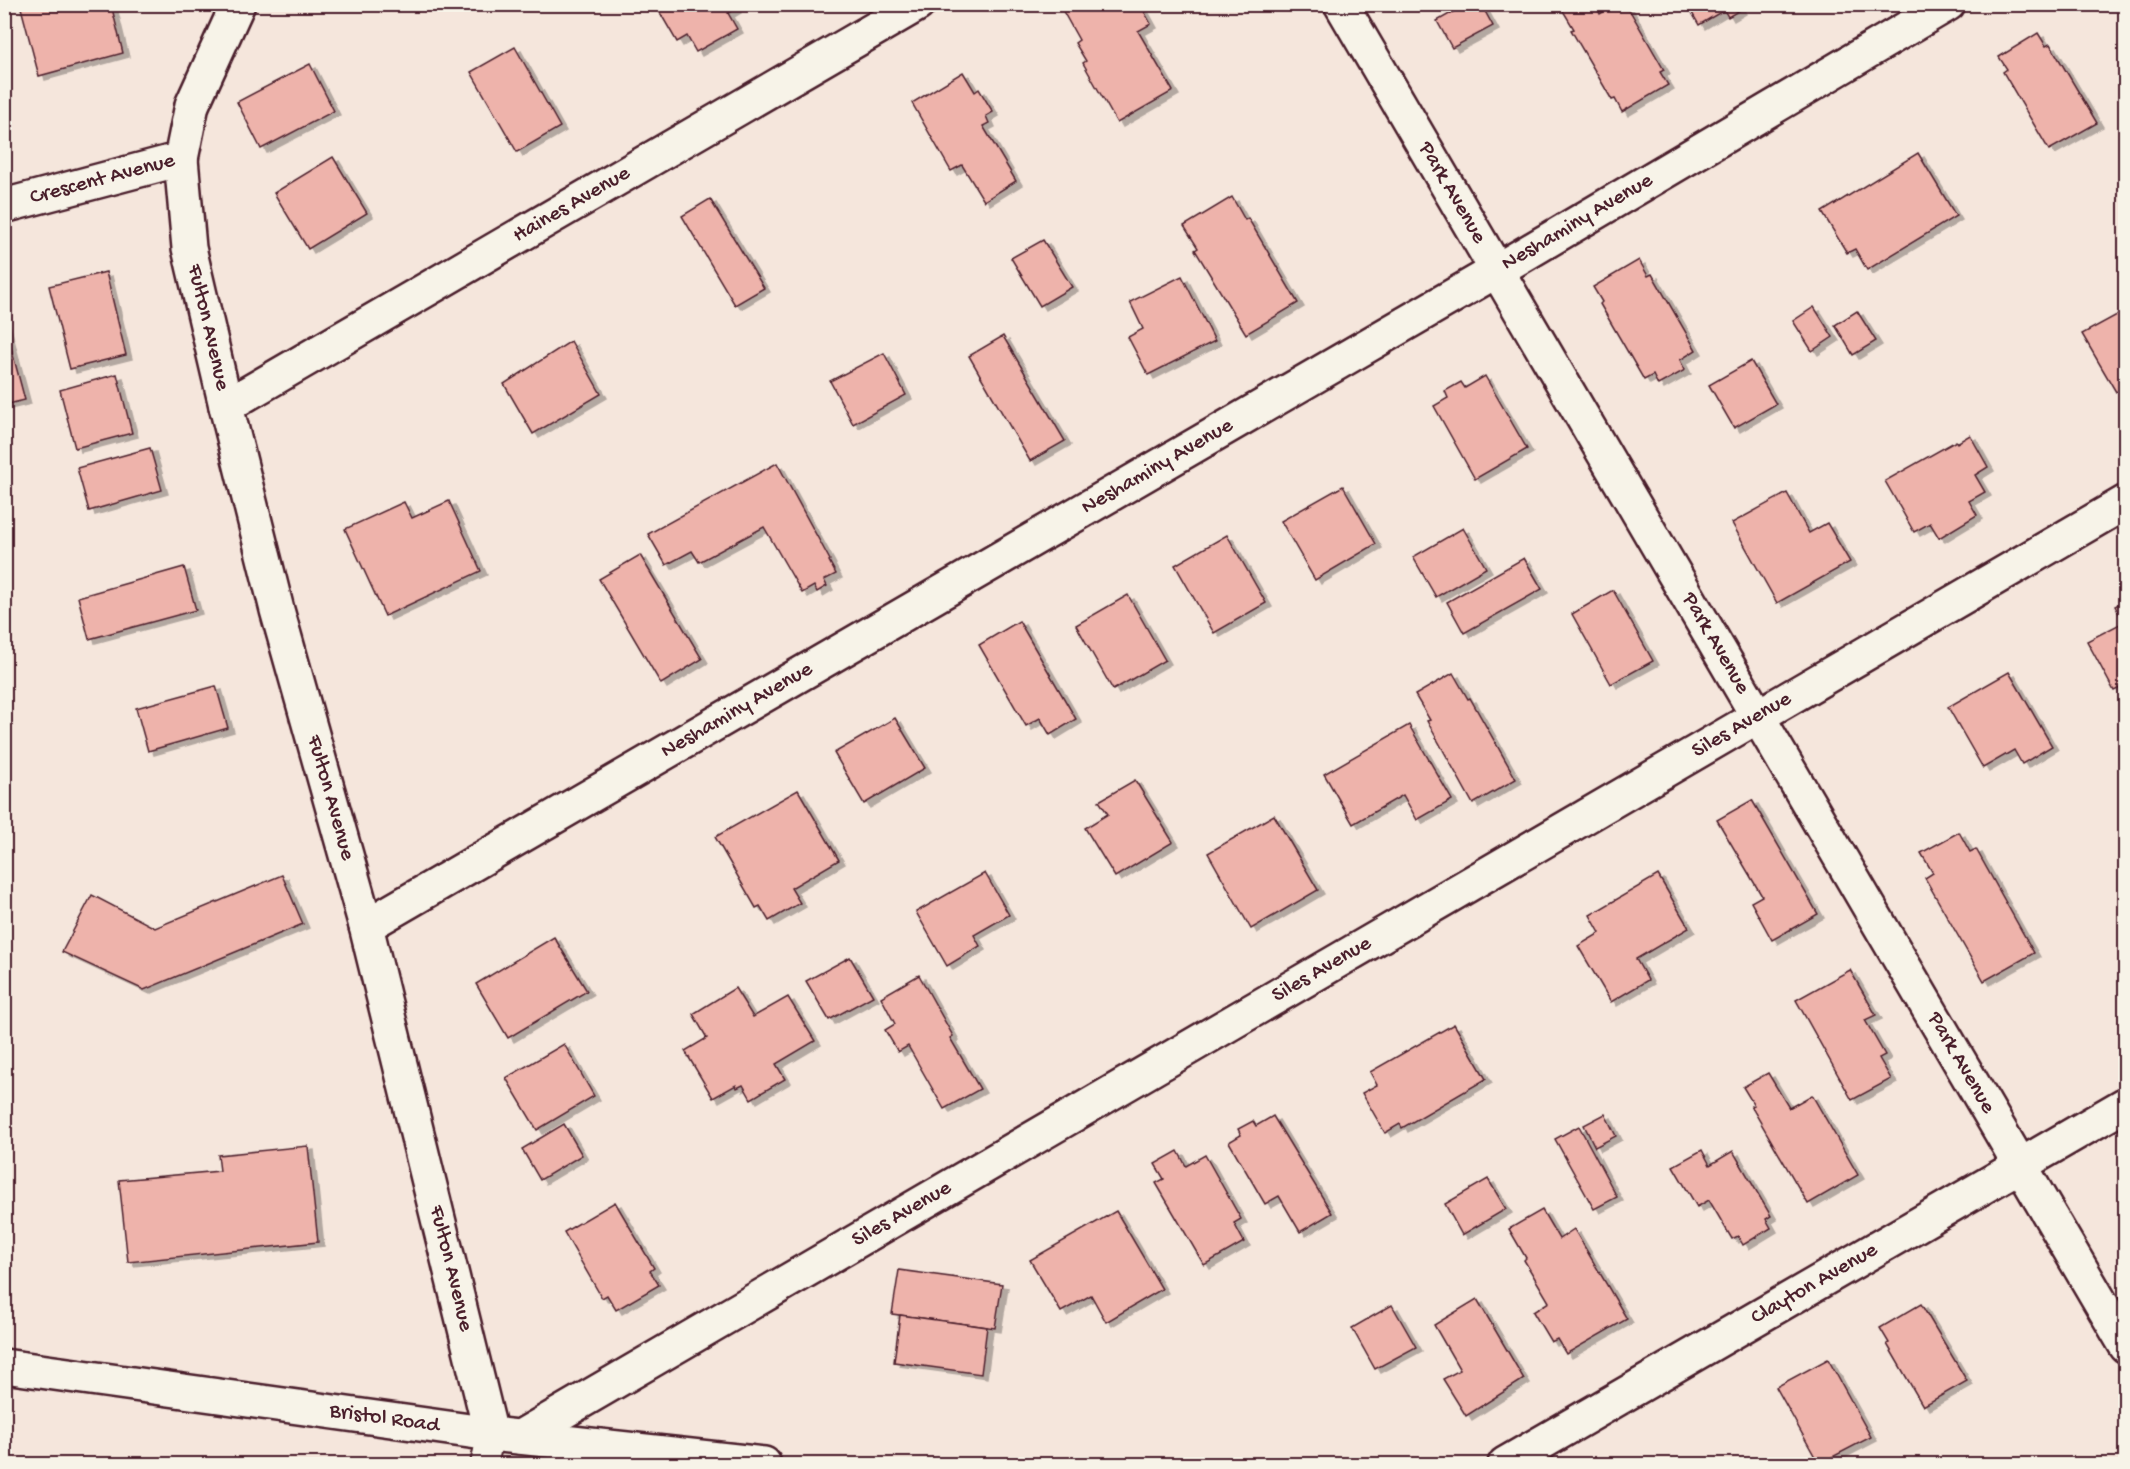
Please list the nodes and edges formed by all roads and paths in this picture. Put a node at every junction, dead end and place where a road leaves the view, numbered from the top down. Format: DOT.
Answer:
graph roads {
  1 [pos="238,4"];
  2 [pos="918,4"];
  3 [pos="1341,4"];
  4 [pos="1948,4"];
  5 [pos="181,159"];
  6 [pos="4,206"];
  7 [pos="1497,271"];
  8 [pos="226,406"];
  9 [pos="2126,502"];
  10 [pos="1757,718"];
  11 [pos="366,926"];
  12 [pos="2126,1104"];
  13 [pos="2020,1165"];
  14 [pos="2126,1346"];
  15 [pos="4,1366"];
  16 [pos="499,1445"];
  17 [pos="764,1464"];
  18 [pos="1504,1464"];
  1 -- 5 [label="street, Crescent Avenue"];
  2 -- 8 [label="street, Haines Avenue"];
  3 -- 7 [label="street, Park Avenue"];
  4 -- 7 [label="street, Neshaminy Avenue"];
  5 -- 6 [label="street, Crescent Avenue"];
  5 -- 8 [label="street, Fulton Avenue"];
  7 -- 10 [label="street, Park Avenue"];
  7 -- 11 [label="street, Neshaminy Avenue"];
  8 -- 11 [label="street, Fulton Avenue"];
  9 -- 10 [label="street, Siles Avenue"];
  10 -- 13 [label="street, Park Avenue"];
  10 -- 16 [label="street, Siles Avenue"];
  11 -- 16 [label="street, Fulton Avenue"];
  12 -- 13 [label="street, Clayton Avenue"];
  13 -- 14 [label="street, Park Avenue"];
  13 -- 18 [label="street, Clayton Avenue"];
  15 -- 16 [label="street, Bristol Road"];
  16 -- 17 [label="street, Bristol Road"];
}
